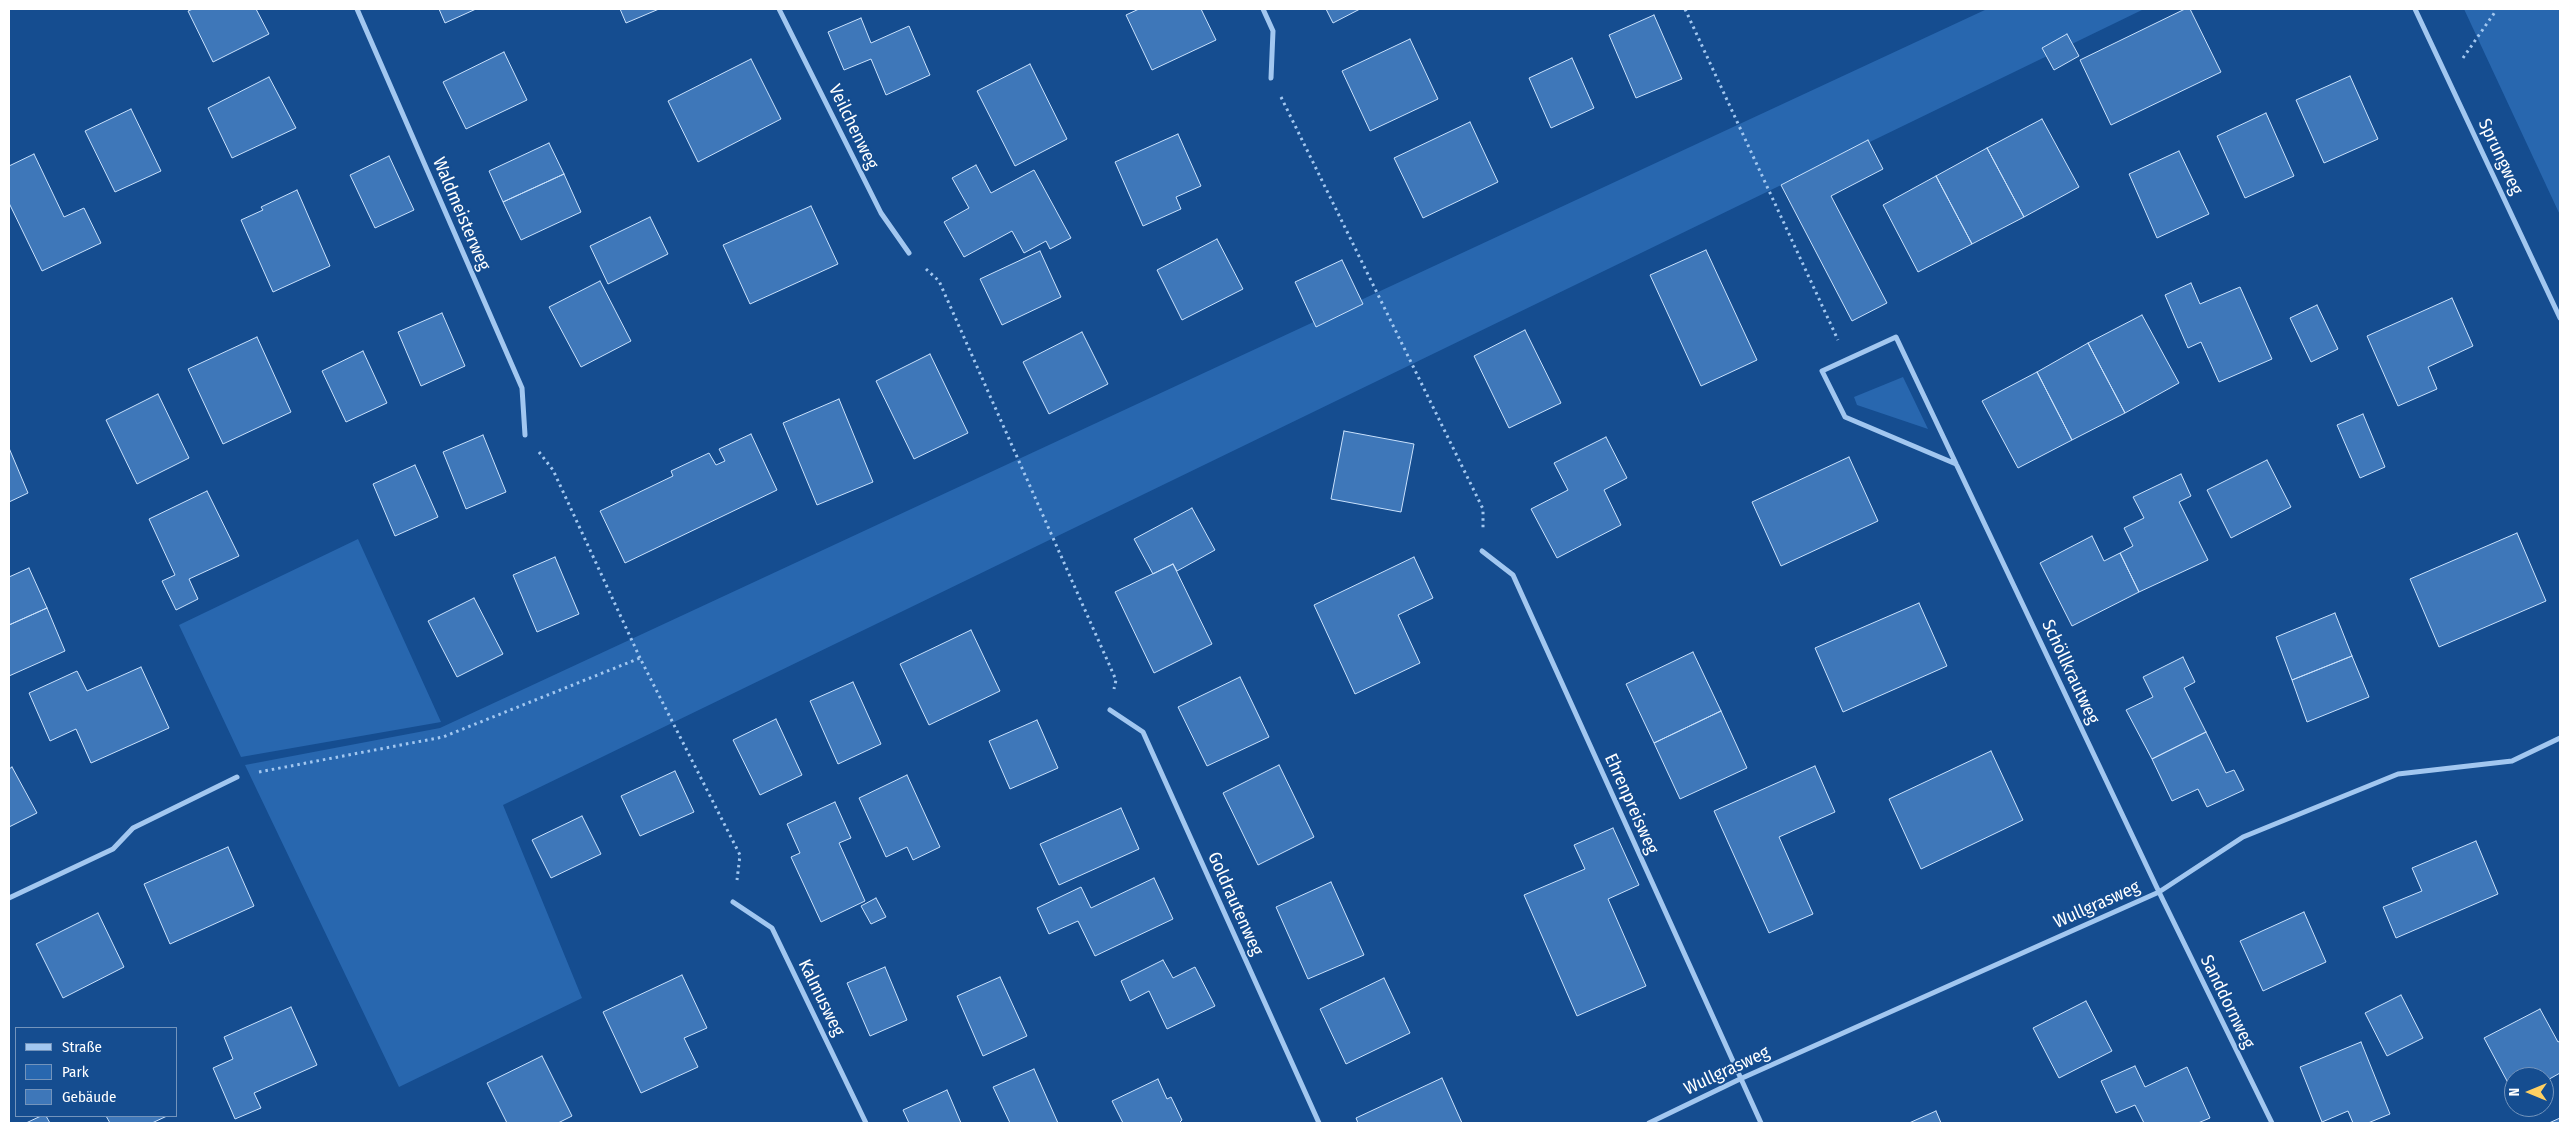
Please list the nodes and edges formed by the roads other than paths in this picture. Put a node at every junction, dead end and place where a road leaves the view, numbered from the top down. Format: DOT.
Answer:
graph roads {
  1 [pos="357,9"];
  2 [pos="779,9"];
  3 [pos="1263,9"];
  4 [pos="2415,9"];
  5 [pos="1271,78"];
  6 [pos="909,253"];
  7 [pos="2560,318"];
  8 [pos="525,435"];
  9 [pos="1956,464"];
  10 [pos="1482,551"];
  11 [pos="1110,710"];
  12 [pos="2560,738"];
  13 [pos="237,777"];
  14 [pos="2159,892"];
  15 [pos="9,898"];
  16 [pos="733,902"];
  17 [pos="1740,1079"];
  18 [pos="866,1123"];
  19 [pos="1319,1123"];
  20 [pos="1649,1123"];
  21 [pos="1761,1123"];
  22 [pos="2272,1123"];
  1 -- 8 [label="street, Waldmeisterweg"];
  2 -- 6 [label="street, Veilchenweg"];
  3 -- 5 [label="street"];
  4 -- 7 [label="street, Sprungweg"];
  9 -- 9 [label="street, Schöllkrautweg"];
  9 -- 14 [label="street, Schöllkrautweg"];
  10 -- 17 [label="street, Ehrenpreisweg"];
  11 -- 19 [label="street, Goldrautenweg"];
  12 -- 14 [label="street, Wullgrasweg"];
  13 -- 15 [label="street"];
  14 -- 17 [label="street, Wullgrasweg"];
  14 -- 22 [label="street, Sanddornweg"];
  16 -- 18 [label="street, Kalmusweg"];
  17 -- 20 [label="street, Wullgrasweg"];
  17 -- 21 [label="street, Ehrenpreisweg"];
}
